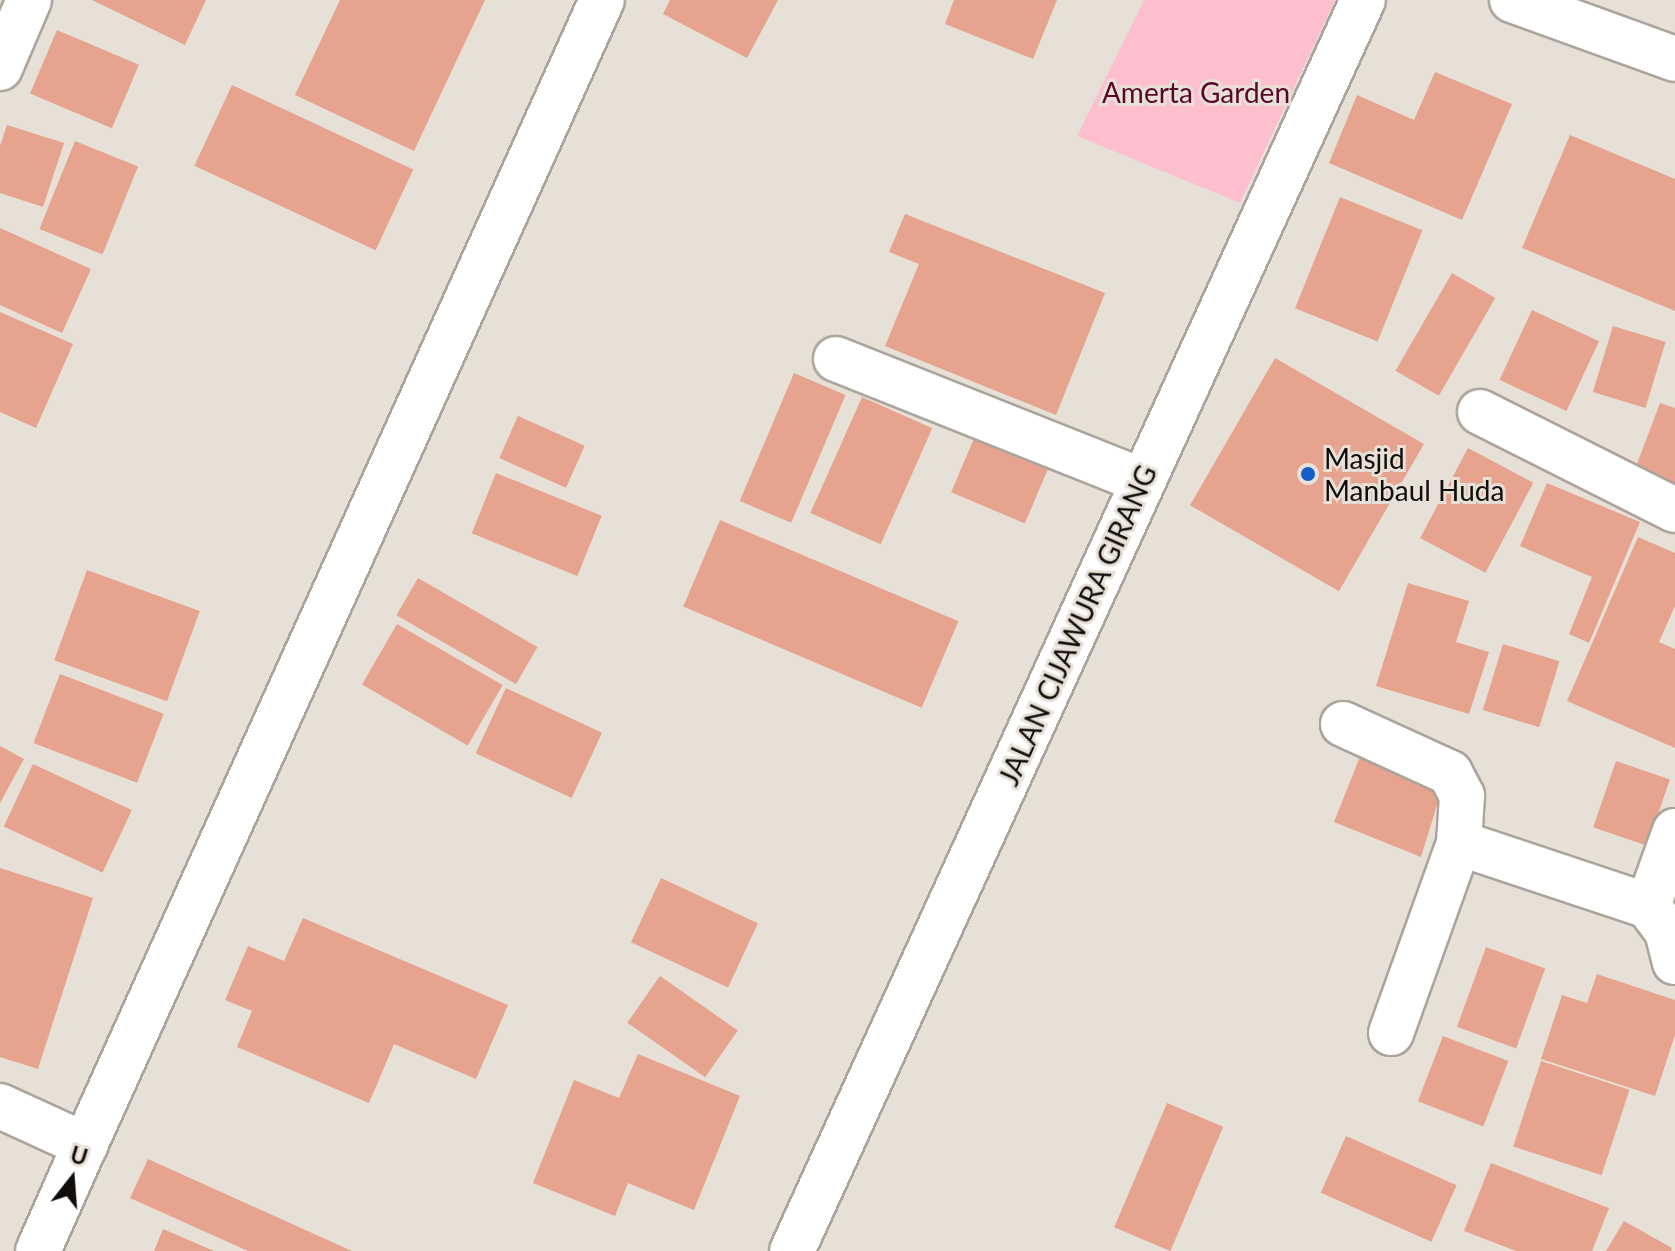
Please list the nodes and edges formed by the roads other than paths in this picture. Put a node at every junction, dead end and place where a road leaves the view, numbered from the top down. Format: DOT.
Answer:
graph roads {
  1 [pos="29,0"];
  2 [pos="602,0"];
  3 [pos="1363,0"];
  4 [pos="1512,0"];
  5 [pos="1675,59"];
  6 [pos="0,68"];
  7 [pos="836,359"];
  8 [pos="1480,412"];
  9 [pos="1142,481"];
  10 [pos="1675,510"];
  11 [pos="1343,724"];
  12 [pos="1675,831"];
  13 [pos="1459,843"];
  14 [pos="1648,906"];
  15 [pos="1675,962"];
  16 [pos="1391,1033"];
  17 [pos="0,1106"];
  18 [pos="85,1145"];
  19 [pos="38,1251"];
  20 [pos="792,1251"];
  1 -- 6 [label="street"];
  2 -- 18 [label="street"];
  3 -- 9 [label="street, JALAN CIJAWURA GIRANG"];
  4 -- 5 [label="street"];
  7 -- 9 [label="street"];
  8 -- 10 [label="street"];
  9 -- 20 [label="street, JALAN CIJAWURA GIRANG"];
  11 -- 13 [label="street"];
  12 -- 14 [label="street"];
  13 -- 14 [label="street"];
  13 -- 16 [label="street"];
  14 -- 15 [label="street"];
  17 -- 18 [label="street"];
  18 -- 19 [label="street"];
}
